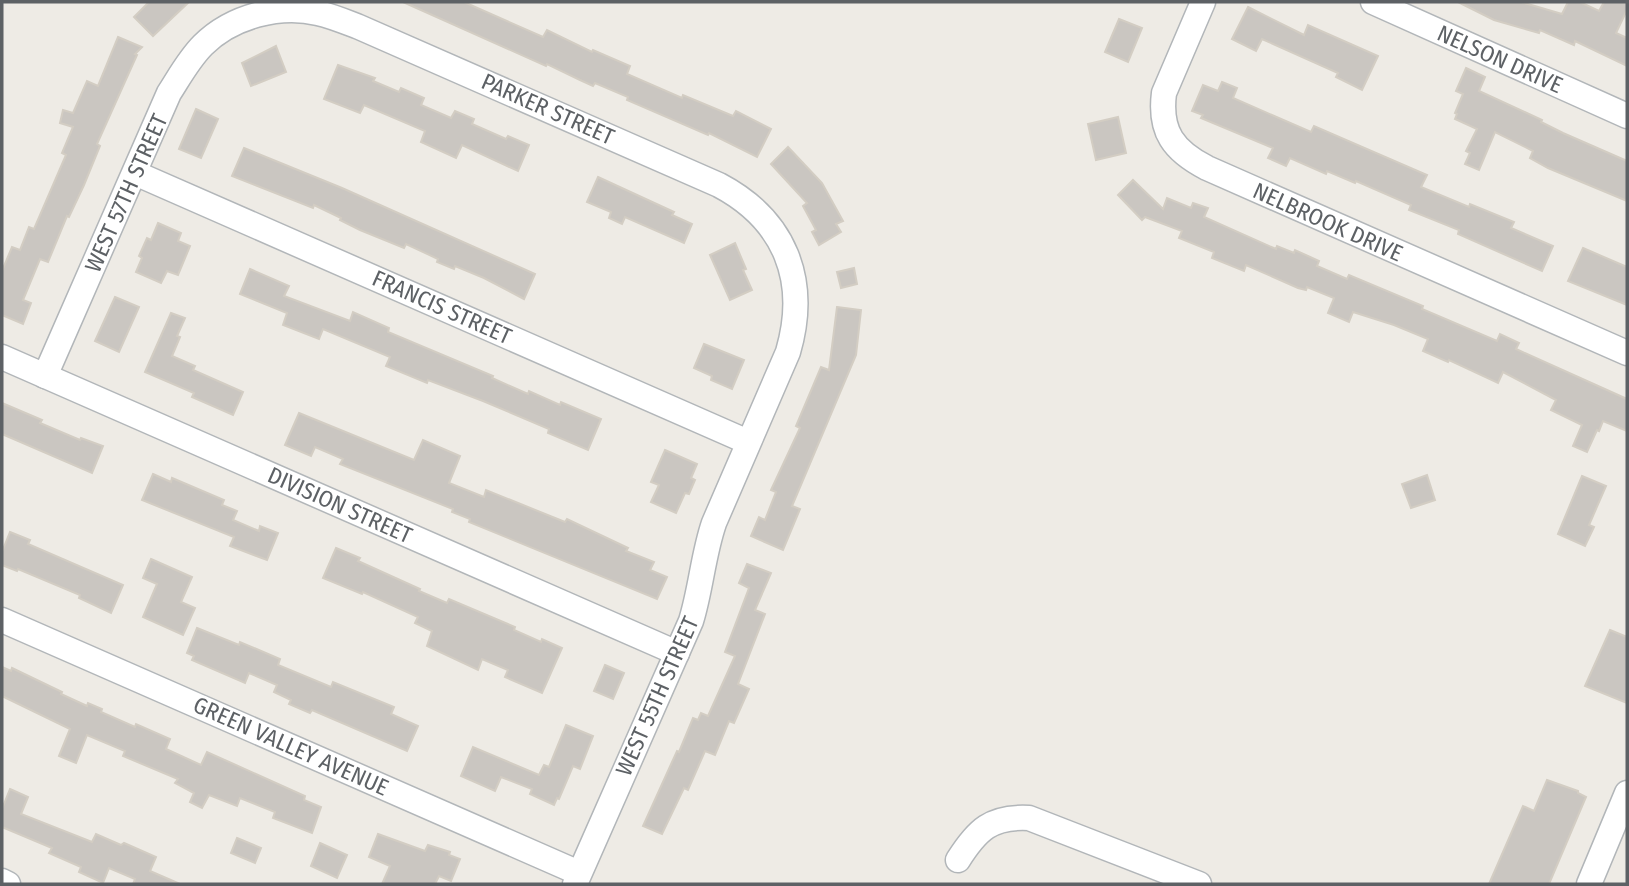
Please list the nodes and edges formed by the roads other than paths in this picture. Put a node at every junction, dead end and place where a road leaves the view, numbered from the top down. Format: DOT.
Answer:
graph roads {
  1 [pos="1203,2"];
  2 [pos="1373,2"];
  3 [pos="229,26"];
  4 [pos="1627,116"];
  5 [pos="135,173"];
  6 [pos="796,308"];
  7 [pos="1627,353"];
  8 [pos="2,357"];
  9 [pos="45,376"];
  10 [pos="748,442"];
  11 [pos="2,620"];
  12 [pos="677,653"];
  13 [pos="1627,793"];
  14 [pos="958,860"];
  15 [pos="577,879"];
  16 [pos="1172,879"];
  17 [pos="2,881"];
  18 [pos="8,884"];
  19 [pos="1199,884"];
  20 [pos="1589,884"];
  1 -- 7 [label="street, NELBROOK DRIVE"];
  2 -- 4 [label="street, NELSON DRIVE"];
  3 -- 5 [label="street, WEST 57TH STREET"];
  3 -- 6 [label="street, PARKER STREET"];
  5 -- 9 [label="street, WEST 57TH STREET"];
  5 -- 10 [label="street, FRANCIS STREET"];
  6 -- 10 [label="street, WEST 55TH STREET"];
  8 -- 9 [label="street, DIVISION STREET"];
  9 -- 12 [label="street, DIVISION STREET"];
  10 -- 12 [label="street, WEST 55TH STREET"];
  11 -- 15 [label="street, GREEN VALLEY AVENUE"];
  12 -- 15 [label="street, WEST 55TH STREET"];
  13 -- 20 [label="street"];
  14 -- 16 [label="street"];
  16 -- 19 [label="street"];
  17 -- 18 [label="street"];
}
